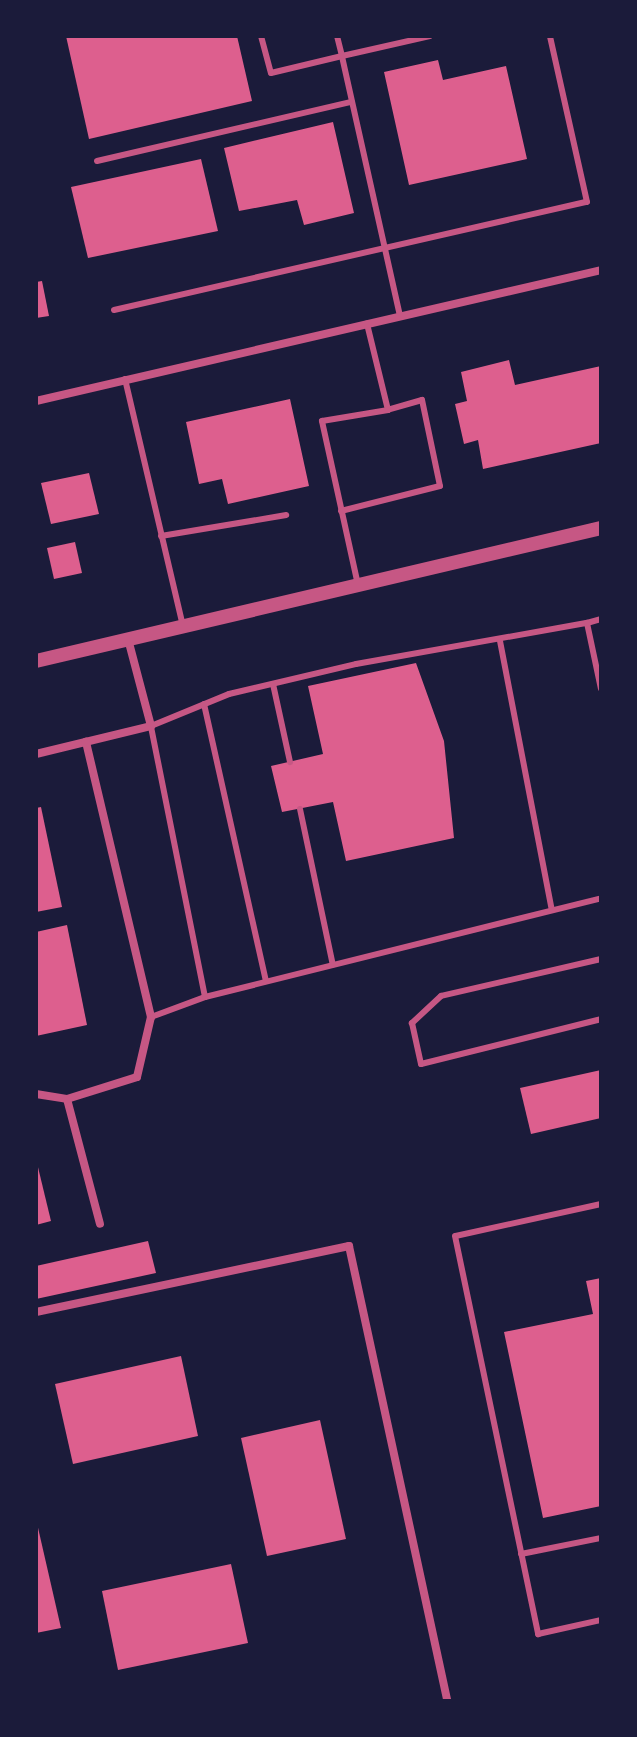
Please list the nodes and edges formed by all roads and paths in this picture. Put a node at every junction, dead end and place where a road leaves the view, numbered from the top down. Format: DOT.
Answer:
graph roads {
  1 [pos="261,36"];
  2 [pos="337,36"];
  3 [pos="430,36"];
  4 [pos="550,36"];
  5 [pos="411,38"];
  6 [pos="342,56"];
  7 [pos="351,102"];
  8 [pos="97,161"];
  9 [pos="385,252"];
  10 [pos="601,270"];
  11 [pos="114,310"];
  12 [pos="400,316"];
  13 [pos="367,324"];
  14 [pos="125,379"];
  15 [pos="36,401"];
  16 [pos="388,410"];
  17 [pos="341,511"];
  18 [pos="286,515"];
  19 [pos="601,528"];
  20 [pos="161,536"];
  21 [pos="358,585"];
  22 [pos="601,619"];
  23 [pos="587,623"];
  24 [pos="183,626"];
  25 [pos="128,639"];
  26 [pos="500,641"];
  27 [pos="36,661"];
  28 [pos="273,684"];
  29 [pos="601,689"];
  30 [pos="204,704"];
  31 [pos="151,726"];
  32 [pos="86,742"];
  33 [pos="36,754"];
  34 [pos="290,762"];
  35 [pos="300,809"];
  36 [pos="601,898"];
  37 [pos="552,910"];
  38 [pos="601,959"];
  39 [pos="333,965"];
  40 [pos="266,981"];
  41 [pos="205,997"];
  42 [pos="151,1017"];
  43 [pos="601,1019"];
  44 [pos="36,1094"];
  45 [pos="67,1099"];
  46 [pos="601,1204"];
  47 [pos="100,1224"];
  48 [pos="36,1312"];
  49 [pos="601,1538"];
  50 [pos="521,1554"];
  51 [pos="601,1620"];
  52 [pos="447,1701"];
  1 -- 6 [label="lane"];
  2 -- 6 [label="lane"];
  3 -- 5 [label="lane"];
  4 -- 9 [label="lane"];
  5 -- 6 [label="lane"];
  6 -- 7 [label="lane"];
  7 -- 8 [label="lane"];
  7 -- 9 [label="lane"];
  9 -- 11 [label="lane"];
  9 -- 12 [label="lane"];
  10 -- 12 [label="street"];
  12 -- 13 [label="street"];
  13 -- 14 [label="street"];
  13 -- 16 [label="lane"];
  14 -- 15 [label="street"];
  14 -- 20 [label="lane"];
  16 -- 17 [label="lane"];
  16 -- 17 [label="lane"];
  17 -- 21 [label="lane"];
  18 -- 20 [label="lane"];
  19 -- 21 [label="street"];
  20 -- 24 [label="lane"];
  21 -- 24 [label="street"];
  22 -- 23 [label="lane"];
  23 -- 26 [label="lane"];
  23 -- 29 [label="lane"];
  24 -- 25 [label="street"];
  25 -- 27 [label="street"];
  25 -- 31 [label="street"];
  26 -- 28 [label="lane"];
  26 -- 37 [label="lane"];
  28 -- 30 [label="lane"];
  28 -- 34 [label="lane"];
  30 -- 31 [label="lane"];
  30 -- 40 [label="lane"];
  31 -- 32 [label="street"];
  31 -- 41 [label="lane"];
  32 -- 33 [label="street"];
  32 -- 42 [label="street"];
  35 -- 39 [label="lane"];
  36 -- 37 [label="lane"];
  37 -- 39 [label="lane"];
  38 -- 43 [label="lane"];
  39 -- 40 [label="lane"];
  40 -- 41 [label="lane"];
  41 -- 42 [label="lane"];
  42 -- 45 [label="street"];
  44 -- 45 [label="street"];
  45 -- 47 [label="street"];
  46 -- 50 [label="lane"];
  48 -- 52 [label="street"];
  49 -- 50 [label="lane"];
  50 -- 51 [label="lane"];
}
